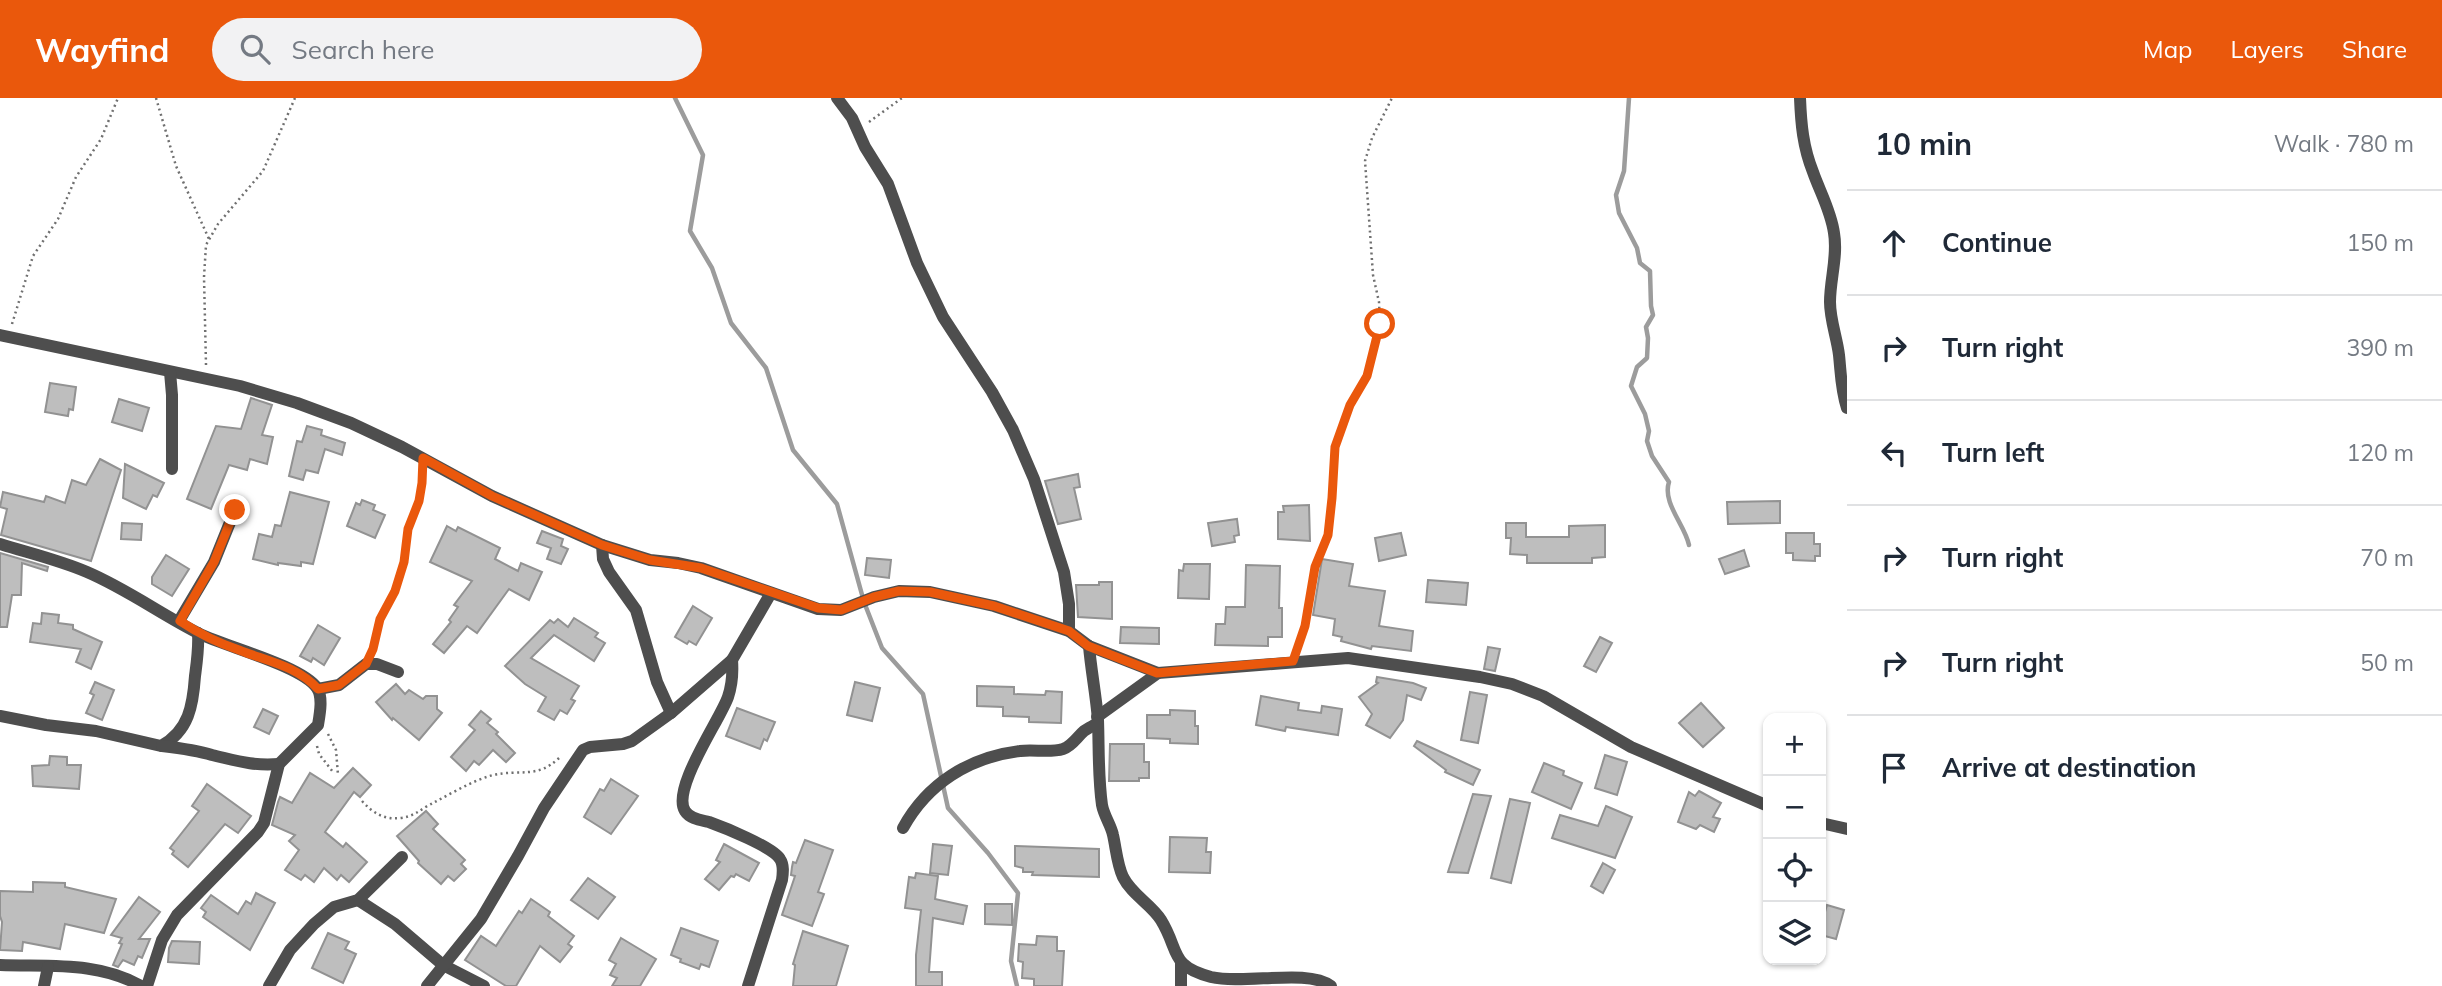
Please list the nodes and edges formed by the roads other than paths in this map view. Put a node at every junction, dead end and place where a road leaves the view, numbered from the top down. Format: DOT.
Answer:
graph roads {
  1 [pos="837,98"];
  2 [pos="1800,98"];
  3 [pos="4,336"];
  4 [pos="170,372"];
  5 [pos="1847,408"];
  6 [pos="172,469"];
  7 [pos="235,510"];
  8 [pos="0,544"];
  9 [pos="602,545"];
  10 [pos="771,593"];
  11 [pos="180,621"];
  12 [pos="1069,631"];
  13 [pos="198,633"];
  14 [pos="1088,646"];
  15 [pos="732,660"];
  16 [pos="398,672"];
  17 [pos="1157,673"];
  18 [pos="318,689"];
  19 [pos="671,713"];
  20 [pos="0,716"];
  21 [pos="1098,720"];
  22 [pos="161,746"];
  23 [pos="279,764"];
  24 [pos="1763,804"];
  25 [pos="1826,824"];
  26 [pos="903,828"];
  27 [pos="1847,829"];
  28 [pos="402,857"];
  29 [pos="358,900"];
  30 [pos="1181,964"];
  31 [pos="0,965"];
  32 [pos="443,965"];
  33 [pos="48,967"];
  34 [pos="44,986"];
  35 [pos="141,986"];
  36 [pos="147,986"];
  37 [pos="269,986"];
  38 [pos="427,986"];
  39 [pos="484,986"];
  40 [pos="748,986"];
  41 [pos="1181,986"];
  42 [pos="1331,986"];
  1 -- 12 [label="street"];
  2 -- 5 [label="street"];
  3 -- 4 [label="street"];
  4 -- 6 [label="street"];
  4 -- 9 [label="street"];
  7 -- 11 [label="street"];
  8 -- 11 [label="street"];
  9 -- 10 [label="street"];
  9 -- 19 [label="street"];
  10 -- 12 [label="street"];
  10 -- 15 [label="street"];
  11 -- 13 [label="street"];
  12 -- 14 [label="street"];
  13 -- 18 [label="street"];
  13 -- 22 [label="street"];
  14 -- 17 [label="street"];
  14 -- 21 [label="street"];
  15 -- 19 [label="street"];
  15 -- 40 [label="street"];
  16 -- 18 [label="street"];
  17 -- 21 [label="street"];
  17 -- 24 [label="street"];
  18 -- 23 [label="street"];
  19 -- 32 [label="street"];
  20 -- 22 [label="street"];
  21 -- 26 [label="street"];
  21 -- 30 [label="street"];
  22 -- 23 [label="street"];
  23 -- 36 [label="street"];
  25 -- 27 [label="street"];
  28 -- 29 [label="street"];
  29 -- 32 [label="street"];
  29 -- 37 [label="street"];
  30 -- 41 [label="street"];
  30 -- 42 [label="street"];
  31 -- 33 [label="street"];
  32 -- 38 [label="street"];
  32 -- 39 [label="street"];
  33 -- 34 [label="street"];
  33 -- 35 [label="street"];
}
